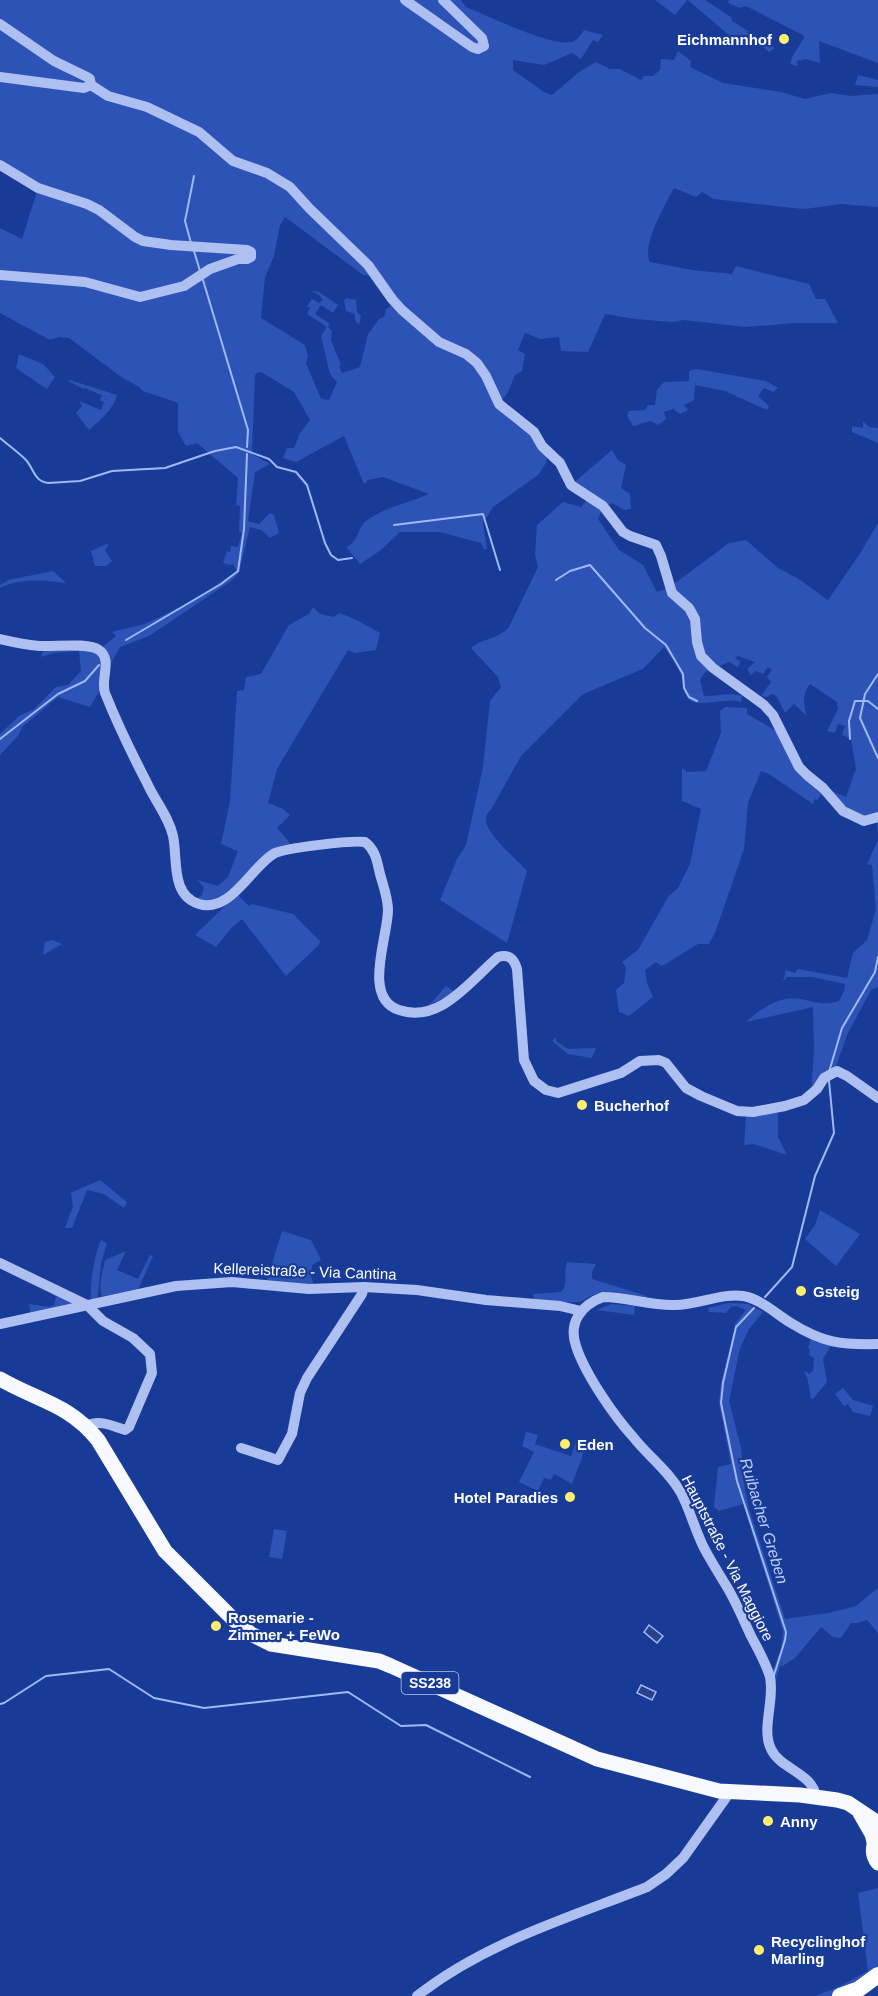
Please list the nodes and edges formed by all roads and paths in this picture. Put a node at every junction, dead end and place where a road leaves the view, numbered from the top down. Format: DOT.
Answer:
graph roads {
  1 [pos="405,0"];
  2 [pos="443,0"];
  3 [pos="0,24"];
  4 [pos="0,77"];
  5 [pos="91,85"];
  6 [pos="0,165"];
  7 [pos="0,275"];
  8 [pos="0,639"];
  9 [pos="878,817"];
  10 [pos="878,1098"];
  11 [pos="0,1263"];
  12 [pos="364,1287"];
  13 [pos="87,1305"];
  14 [pos="579,1315"];
  15 [pos="0,1324"];
  16 [pos="878,1344"];
  17 [pos="0,1379"];
  18 [pos="87,1426"];
  19 [pos="241,1448"];
  20 [pos="730,1792"];
  21 [pos="816,1797"];
  22 [pos="859,1812"];
  23 [pos="878,1823"];
  24 [pos="876,1839"];
  25 [pos="878,1863"];
  26 [pos="878,1975"];
  27 [pos="417,1996"];
  28 [pos="840,1996"];
  1 -- 2 [label="street"];
  3 -- 5 [label="street"];
  4 -- 5 [label="street"];
  5 -- 9 [label="street"];
  6 -- 7 [label="street"];
  8 -- 10 [label="street"];
  11 -- 13 [label="street"];
  12 -- 13 [label="street, Kellereistraße - Via Cantina"];
  12 -- 14 [label="street, Kellereistraße - Via Cantina"];
  12 -- 19 [label="street"];
  13 -- 15 [label="street, Kellereistraße - Via Cantina"];
  13 -- 18 [label="street"];
  14 -- 16 [label="street"];
  14 -- 21 [label="street, Hauptstraße - Via Maggiore"];
  17 -- 18 [label="main road, SS238"];
  18 -- 20 [label="main road, SS238"];
  20 -- 21 [label="main road, SS238"];
  20 -- 27 [label="street"];
  21 -- 22 [label="main road, SS238"];
  22 -- 23 [label="main road, SS238"];
  22 -- 24 [label="main road"];
  24 -- 25 [label="main road"];
  26 -- 28 [label="highway"];
}
